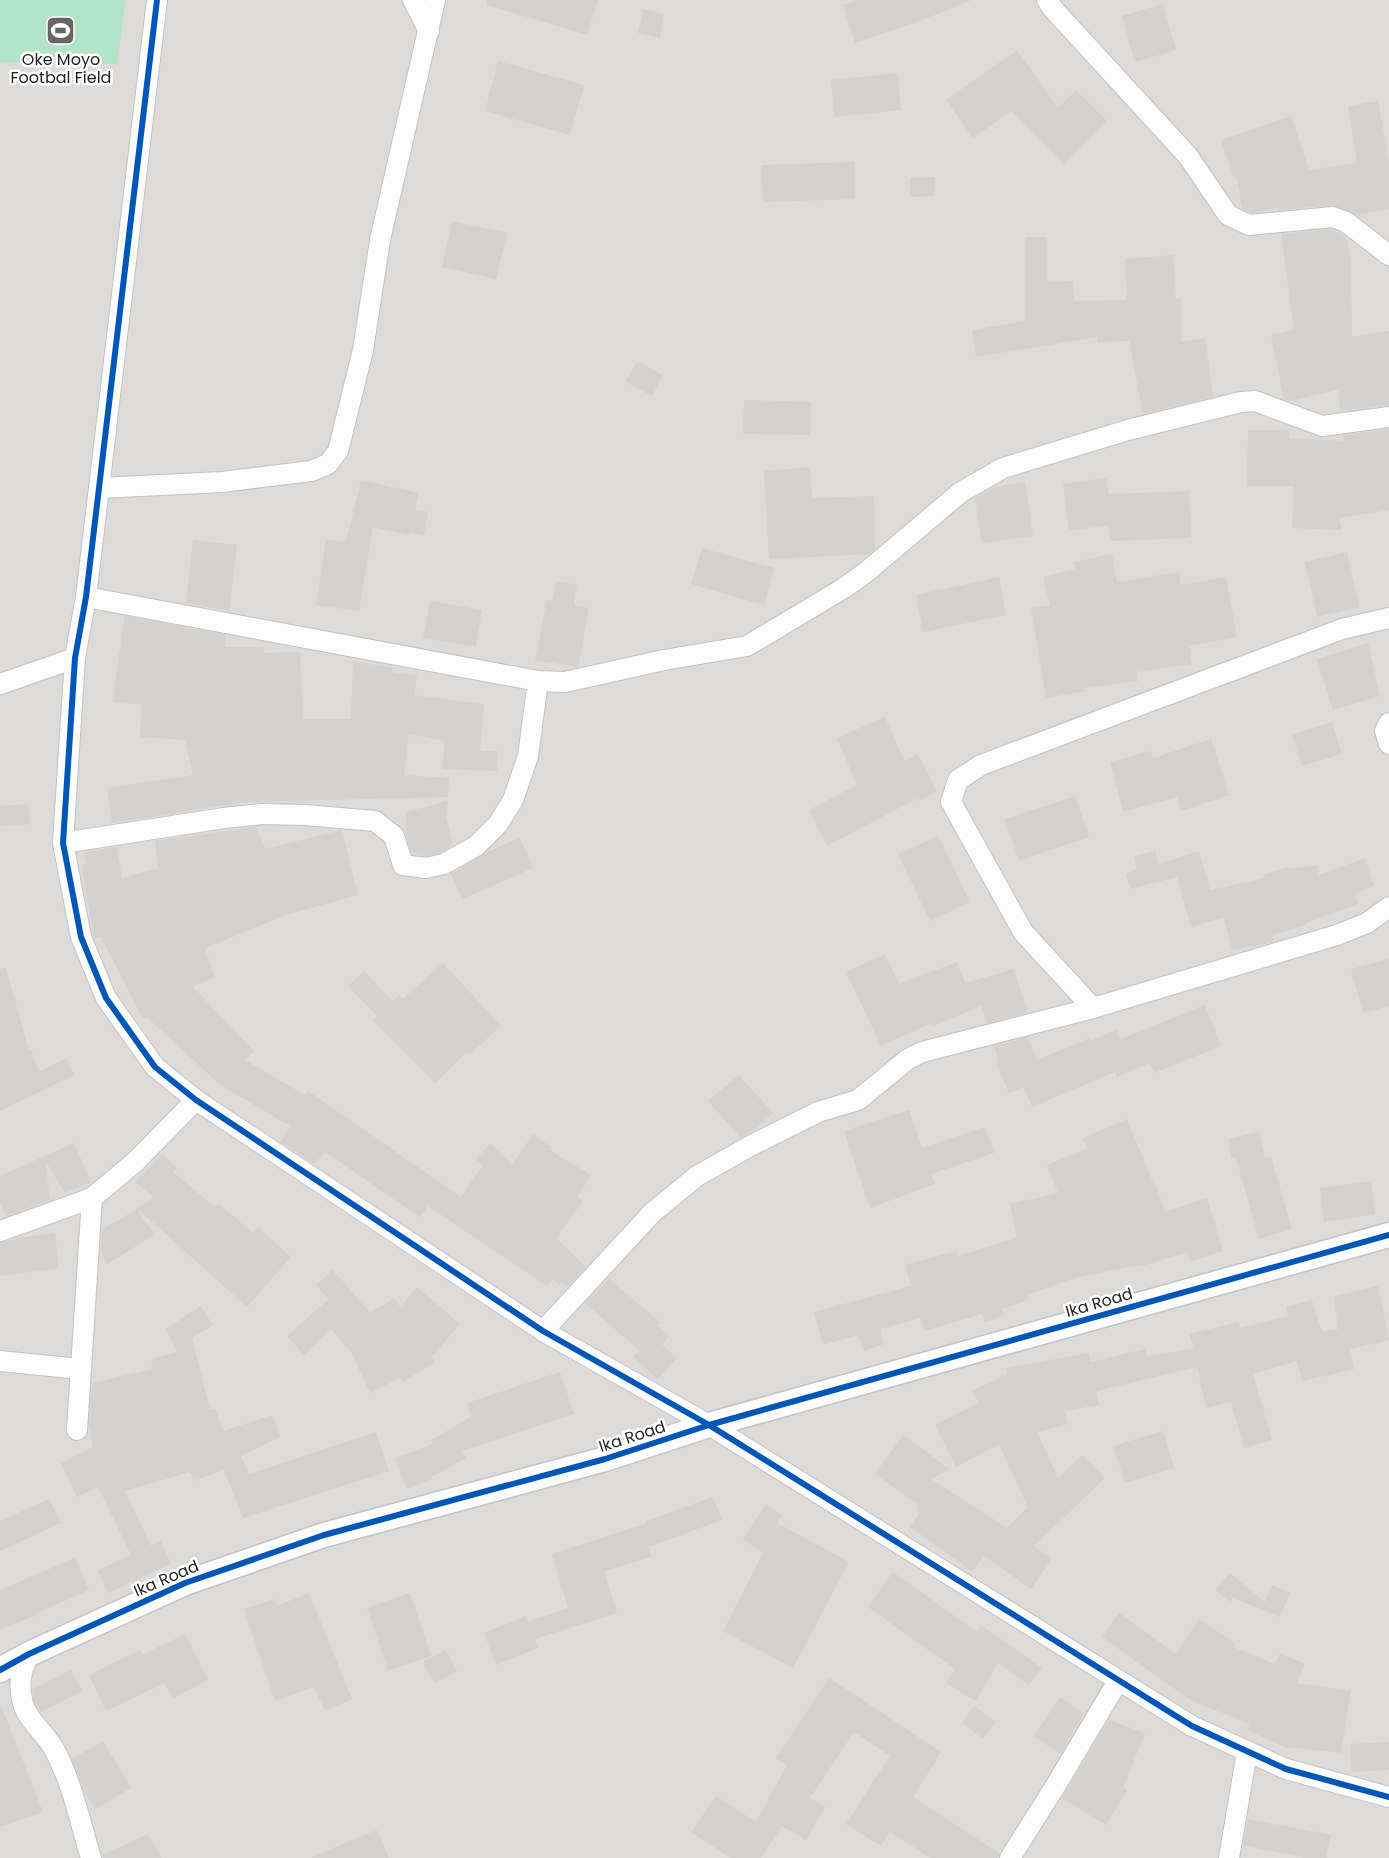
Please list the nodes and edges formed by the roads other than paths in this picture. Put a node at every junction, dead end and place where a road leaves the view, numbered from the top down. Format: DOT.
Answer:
graph roads {
  1 [pos="157,0"];
  2 [pos="413,0"];
  3 [pos="435,0"];
  4 [pos="1047,0"];
  5 [pos="429,31"];
  6 [pos="1389,255"];
  7 [pos="1389,417"];
  8 [pos="99,488"];
  9 [pos="86,597"];
  10 [pos="1389,618"];
  11 [pos="75,658"];
  12 [pos="538,681"];
  13 [pos="0,684"];
  14 [pos="1389,723"];
  15 [pos="1389,744"];
  16 [pos="63,843"];
  17 [pos="1389,907"];
  18 [pos="1093,1008"];
  19 [pos="196,1100"];
  20 [pos="92,1198"];
  21 [pos="0,1231"];
  22 [pos="1389,1235"];
  23 [pos="543,1331"];
  24 [pos="0,1361"];
  25 [pos="80,1369"];
  26 [pos="709,1425"];
  27 [pos="77,1430"];
  28 [pos="28,1654"];
  29 [pos="0,1670"];
  30 [pos="1118,1681"];
  31 [pos="1247,1752"];
  32 [pos="1389,1797"];
  33 [pos="91,1858"];
  34 [pos="1010,1858"];
  35 [pos="1229,1858"];
  1 -- 8 [label="street"];
  2 -- 5 [label="street"];
  3 -- 5 [label="street"];
  4 -- 6 [label="street"];
  5 -- 8 [label="street"];
  7 -- 12 [label="street"];
  8 -- 9 [label="street"];
  9 -- 11 [label="street"];
  9 -- 12 [label="street"];
  10 -- 18 [label="street"];
  11 -- 13 [label="street"];
  11 -- 16 [label="street"];
  12 -- 16 [label="street"];
  14 -- 15 [label="street"];
  16 -- 19 [label="street"];
  17 -- 18 [label="street"];
  18 -- 23 [label="street"];
  19 -- 20 [label="street"];
  19 -- 23 [label="street"];
  20 -- 21 [label="street"];
  20 -- 25 [label="street"];
  22 -- 26 [label="street, Ika Road"];
  23 -- 26 [label="street"];
  24 -- 25 [label="street"];
  25 -- 27 [label="street"];
  26 -- 28 [label="street, Ika Road"];
  26 -- 30 [label="street"];
  28 -- 29 [label="street, Ika Road"];
  28 -- 33 [label="street"];
  30 -- 31 [label="street"];
  30 -- 34 [label="street"];
  31 -- 32 [label="street"];
  31 -- 35 [label="street"];
}
